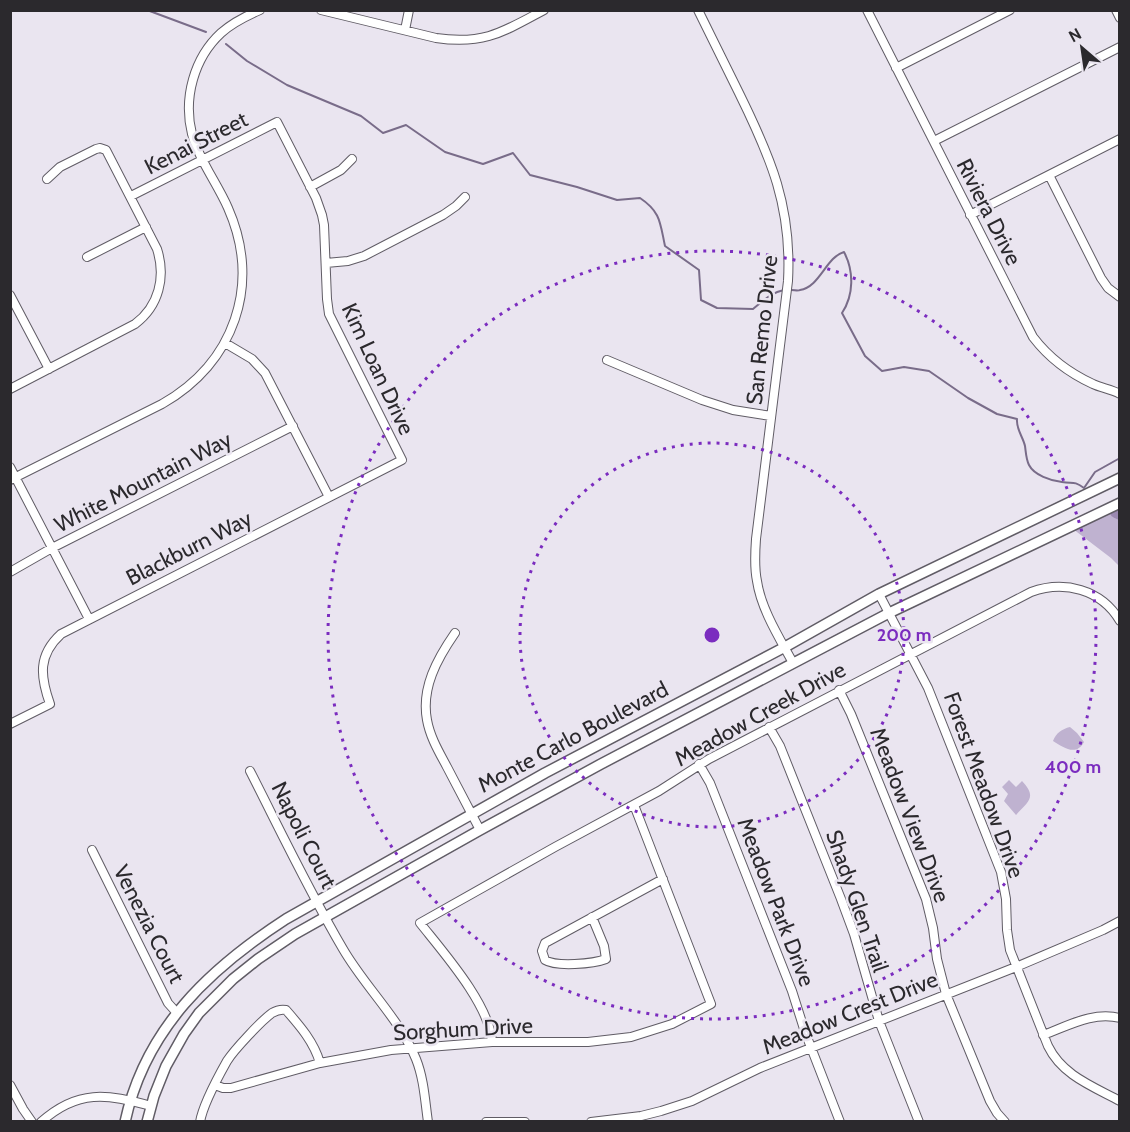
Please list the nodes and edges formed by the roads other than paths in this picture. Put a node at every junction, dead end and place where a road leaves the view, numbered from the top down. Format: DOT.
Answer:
graph roads {
  1 [pos="260,10"];
  2 [pos="321,10"];
  3 [pos="409,10"];
  4 [pos="698,10"];
  5 [pos="867,10"];
  6 [pos="1010,10"];
  7 [pos="1116,10"];
  8 [pos="540,11"];
  9 [pos="1119,18"];
  10 [pos="405,30"];
  11 [pos="1119,47"];
  12 [pos="896,68"];
  13 [pos="277,122"];
  14 [pos="1119,139"];
  15 [pos="934,141"];
  16 [pos="203,159"];
  17 [pos="352,159"];
  18 [pos="1049,175"];
  19 [pos="47,179"];
  20 [pos="310,187"];
  21 [pos="131,196"];
  22 [pos="465,196"];
  23 [pos="970,215"];
  24 [pos="146,226"];
  25 [pos="87,257"];
  26 [pos="326,263"];
  27 [pos="10,295"];
  28 [pos="1119,297"];
  29 [pos="225,343"];
  30 [pos="607,360"];
  31 [pos="48,369"];
  32 [pos="10,389"];
  33 [pos="1119,392"];
  34 [pos="771,416"];
  35 [pos="293,426"];
  36 [pos="402,460"];
  37 [pos="10,467"];
  38 [pos="13,478"];
  39 [pos="1119,478"];
  40 [pos="329,497"];
  41 [pos="1119,503"];
  42 [pos="52,548"];
  43 [pos="10,572"];
  44 [pos="879,594"];
  45 [pos="889,613"];
  46 [pos="89,619"];
  47 [pos="1119,621"];
  48 [pos="455,633"];
  49 [pos="785,647"];
  50 [pos="911,654"];
  51 [pos="793,663"];
  52 [pos="839,690"];
  53 [pos="10,724"];
  54 [pos="769,727"];
  55 [pos="699,764"];
  56 [pos="250,771"];
  57 [pos="634,805"];
  58 [pos="471,814"];
  59 [pos="480,830"];
  60 [pos="92,850"];
  61 [pos="663,879"];
  62 [pos="316,900"];
  63 [pos="325,916"];
  64 [pos="592,916"];
  65 [pos="1119,921"];
  66 [pos="1016,967"];
  67 [pos="946,994"];
  68 [pos="177,1013"];
  69 [pos="1119,1018"];
  70 [pos="879,1021"];
  71 [pos="1043,1035"];
  72 [pos="492,1042"];
  73 [pos="811,1047"];
  74 [pos="411,1048"];
  75 [pos="320,1063"];
  76 [pos="10,1085"];
  77 [pos="215,1085"];
  78 [pos="130,1100"];
  79 [pos="1119,1101"];
  80 [pos="151,1106"];
  81 [pos="32,1122"];
  82 [pos="41,1122"];
  83 [pos="125,1122"];
  84 [pos="147,1122"];
  85 [pos="200,1122"];
  86 [pos="428,1122"];
  87 [pos="488,1122"];
  88 [pos="525,1122"];
  89 [pos="591,1122"];
  90 [pos="840,1122"];
  91 [pos="919,1122"];
  92 [pos="1005,1122"];
  1 -- 16 [label="street"];
  2 -- 10 [label="street"];
  3 -- 10 [label="street"];
  4 -- 34 [label="street, San Remo Drive"];
  5 -- 12 [label="street, Riviera Drive"];
  6 -- 12 [label="street"];
  7 -- 9 [label="street"];
  8 -- 10 [label="street"];
  11 -- 15 [label="street"];
  12 -- 15 [label="street, Riviera Drive"];
  13 -- 16 [label="street, Kenai Street"];
  13 -- 20 [label="street, Kim Loan Drive"];
  14 -- 18 [label="street"];
  15 -- 23 [label="street, Riviera Drive"];
  16 -- 21 [label="street, Kenai Street"];
  16 -- 29 [label="street"];
  17 -- 20 [label="street"];
  18 -- 23 [label="street"];
  18 -- 28 [label="street"];
  19 -- 21 [label="street"];
  20 -- 26 [label="street, Kim Loan Drive"];
  21 -- 24 [label="street"];
  22 -- 26 [label="street"];
  23 -- 33 [label="street, Riviera Drive"];
  24 -- 25 [label="street"];
  24 -- 31 [label="street"];
  26 -- 36 [label="street, Kim Loan Drive"];
  27 -- 31 [label="street"];
  29 -- 35 [label="street"];
  29 -- 38 [label="street"];
  30 -- 34 [label="street"];
  31 -- 32 [label="street"];
  34 -- 49 [label="street, San Remo Drive"];
  35 -- 40 [label="street"];
  35 -- 42 [label="street, White Mountain Way"];
  36 -- 40 [label="street, Blackburn Way"];
  37 -- 38 [label="street"];
  38 -- 42 [label="street"];
  39 -- 44 [label="main road, Monte Carlo Boulevard"];
  40 -- 46 [label="street, Blackburn Way"];
  41 -- 45 [label="main road, Monte Carlo Boulevard"];
  42 -- 43 [label="street, White Mountain Way"];
  42 -- 46 [label="street"];
  44 -- 45 [label="street, Forest Meadow Drive"];
  44 -- 49 [label="main road, Monte Carlo Boulevard"];
  45 -- 50 [label="street, Forest Meadow Drive"];
  45 -- 51 [label="main road, Monte Carlo Boulevard"];
  46 -- 53 [label="street, Blackburn Way"];
  47 -- 50 [label="street, Meadow Creek Drive"];
  48 -- 58 [label="street"];
  49 -- 51 [label="street, San Remo Drive"];
  49 -- 58 [label="main road, Monte Carlo Boulevard"];
  50 -- 52 [label="street, Meadow Creek Drive"];
  50 -- 66 [label="street, Forest Meadow Drive"];
  51 -- 59 [label="main road, Monte Carlo Boulevard"];
  52 -- 54 [label="street, Meadow Creek Drive"];
  52 -- 67 [label="street, Meadow View Drive"];
  54 -- 55 [label="street, Meadow Creek Drive"];
  54 -- 70 [label="street, Shady Glen Trail"];
  55 -- 57 [label="street, Meadow Creek Drive"];
  55 -- 73 [label="street, Meadow Park Drive"];
  56 -- 62 [label="street, Napoli Court"];
  57 -- 61 [label="street"];
  57 -- 72 [label="street, Meadow Creek Drive"];
  58 -- 59 [label="street"];
  58 -- 62 [label="main road, Monte Carlo Boulevard"];
  59 -- 63 [label="main road, Monte Carlo Boulevard"];
  60 -- 68 [label="street, Venezia Court"];
  61 -- 64 [label="street"];
  61 -- 72 [label="street, Sorghum Drive"];
  62 -- 63 [label="street, Napoli Court"];
  62 -- 68 [label="main road, Monte Carlo Boulevard"];
  63 -- 74 [label="street, Napoli Court"];
  63 -- 80 [label="main road, Monte Carlo Boulevard"];
  64 -- 64 [label="street"];
  65 -- 66 [label="street, Meadow Crest Drive"];
  66 -- 67 [label="street, Meadow Crest Drive"];
  66 -- 71 [label="street, Forest Meadow Drive"];
  67 -- 70 [label="street, Meadow Crest Drive"];
  67 -- 92 [label="street, Meadow View Drive"];
  68 -- 78 [label="main road, Monte Carlo Boulevard"];
  69 -- 71 [label="street"];
  70 -- 73 [label="street, Meadow Crest Drive"];
  70 -- 91 [label="street, Shady Glen Trail"];
  71 -- 79 [label="street, Forest Meadow Drive"];
  72 -- 74 [label="street, Sorghum Drive"];
  73 -- 89 [label="street, Meadow Crest Drive"];
  73 -- 90 [label="street, Meadow Park Drive"];
  74 -- 75 [label="street, Sorghum Drive"];
  74 -- 86 [label="street, Napoli Court"];
  75 -- 77 [label="street, Sorghum Drive"];
  75 -- 77 [label="street"];
  76 -- 81 [label="street"];
  77 -- 85 [label="street"];
  78 -- 80 [label="street"];
  78 -- 82 [label="street"];
  78 -- 83 [label="main road, Monte Carlo Boulevard"];
  80 -- 84 [label="main road, Monte Carlo Boulevard"];
  87 -- 88 [label="street"];
}
